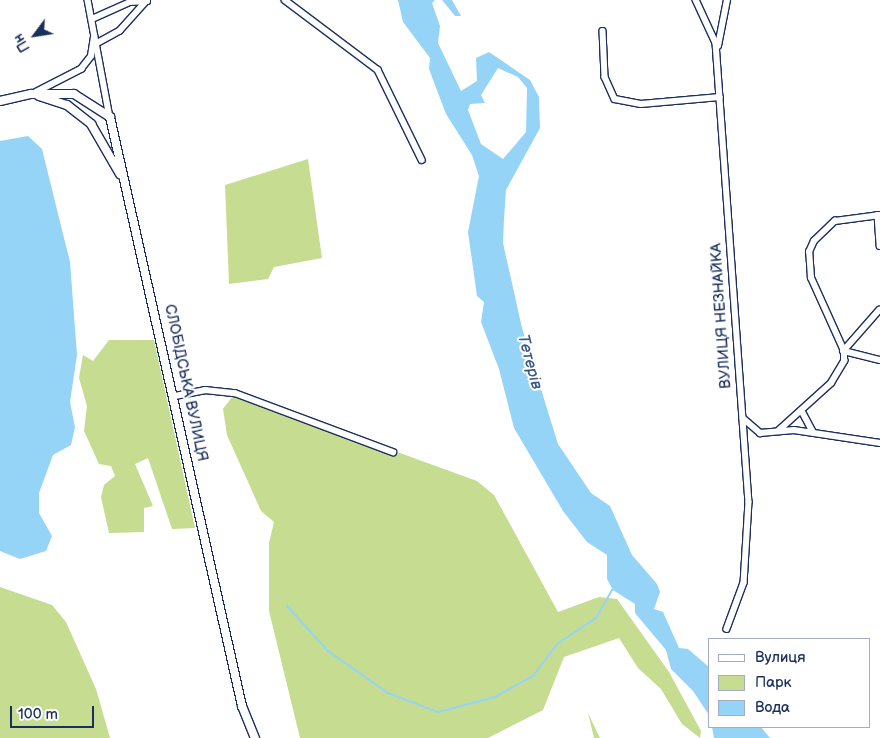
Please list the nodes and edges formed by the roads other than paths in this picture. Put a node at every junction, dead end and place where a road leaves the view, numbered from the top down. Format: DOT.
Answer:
graph roads {
  1 [pos="88,0"];
  2 [pos="147,0"];
  3 [pos="285,0"];
  4 [pos="696,0"];
  5 [pos="726,0"];
  6 [pos="92,19"];
  7 [pos="94,30"];
  8 [pos="603,31"];
  9 [pos="98,43"];
  10 [pos="716,53"];
  11 [pos="31,94"];
  12 [pos="720,98"];
  13 [pos="0,101"];
  14 [pos="110,117"];
  15 [pos="422,160"];
  16 [pos="132,204"];
  17 [pos="879,215"];
  18 [pos="880,246"];
  19 [pos="880,310"];
  20 [pos="844,351"];
  21 [pos="880,360"];
  22 [pos="175,396"];
  23 [pos="802,411"];
  24 [pos="742,415"];
  25 [pos="779,430"];
  26 [pos="814,433"];
  27 [pos="880,442"];
  28 [pos="393,452"];
  29 [pos="726,629"];
  30 [pos="255,738"];
  1 -- 6 [label="street"];
  2 -- 6 [label="street"];
  2 -- 9 [label="street"];
  3 -- 15 [label="street"];
  4 -- 10 [label="street, ВУЛИЦЯ НЕЗНАЙКА"];
  5 -- 10 [label="street"];
  6 -- 7 [label="street"];
  7 -- 9 [label="street"];
  7 -- 11 [label="street"];
  8 -- 12 [label="street"];
  9 -- 14 [label="street"];
  10 -- 12 [label="street, ВУЛИЦЯ НЕЗНАЙКА"];
  11 -- 13 [label="street"];
  11 -- 14 [label="street"];
  11 -- 16 [label="street"];
  12 -- 24 [label="street, ВУЛИЦЯ НЕЗНАЙКА"];
  14 -- 16 [label="street, СЛОБІДСЬКА ВУЛИЦЯ"];
  16 -- 22 [label="street, СЛОБІДСЬКА ВУЛИЦЯ"];
  17 -- 18 [label="street"];
  17 -- 20 [label="street"];
  19 -- 20 [label="street"];
  20 -- 21 [label="street"];
  20 -- 23 [label="street"];
  22 -- 28 [label="street"];
  22 -- 30 [label="street, СЛОБІДСЬКА ВУЛИЦЯ"];
  23 -- 25 [label="street"];
  23 -- 26 [label="street"];
  24 -- 25 [label="street"];
  24 -- 29 [label="street, ВУЛИЦЯ НЕЗНАЙКА"];
  25 -- 26 [label="street"];
  26 -- 27 [label="street"];
}
